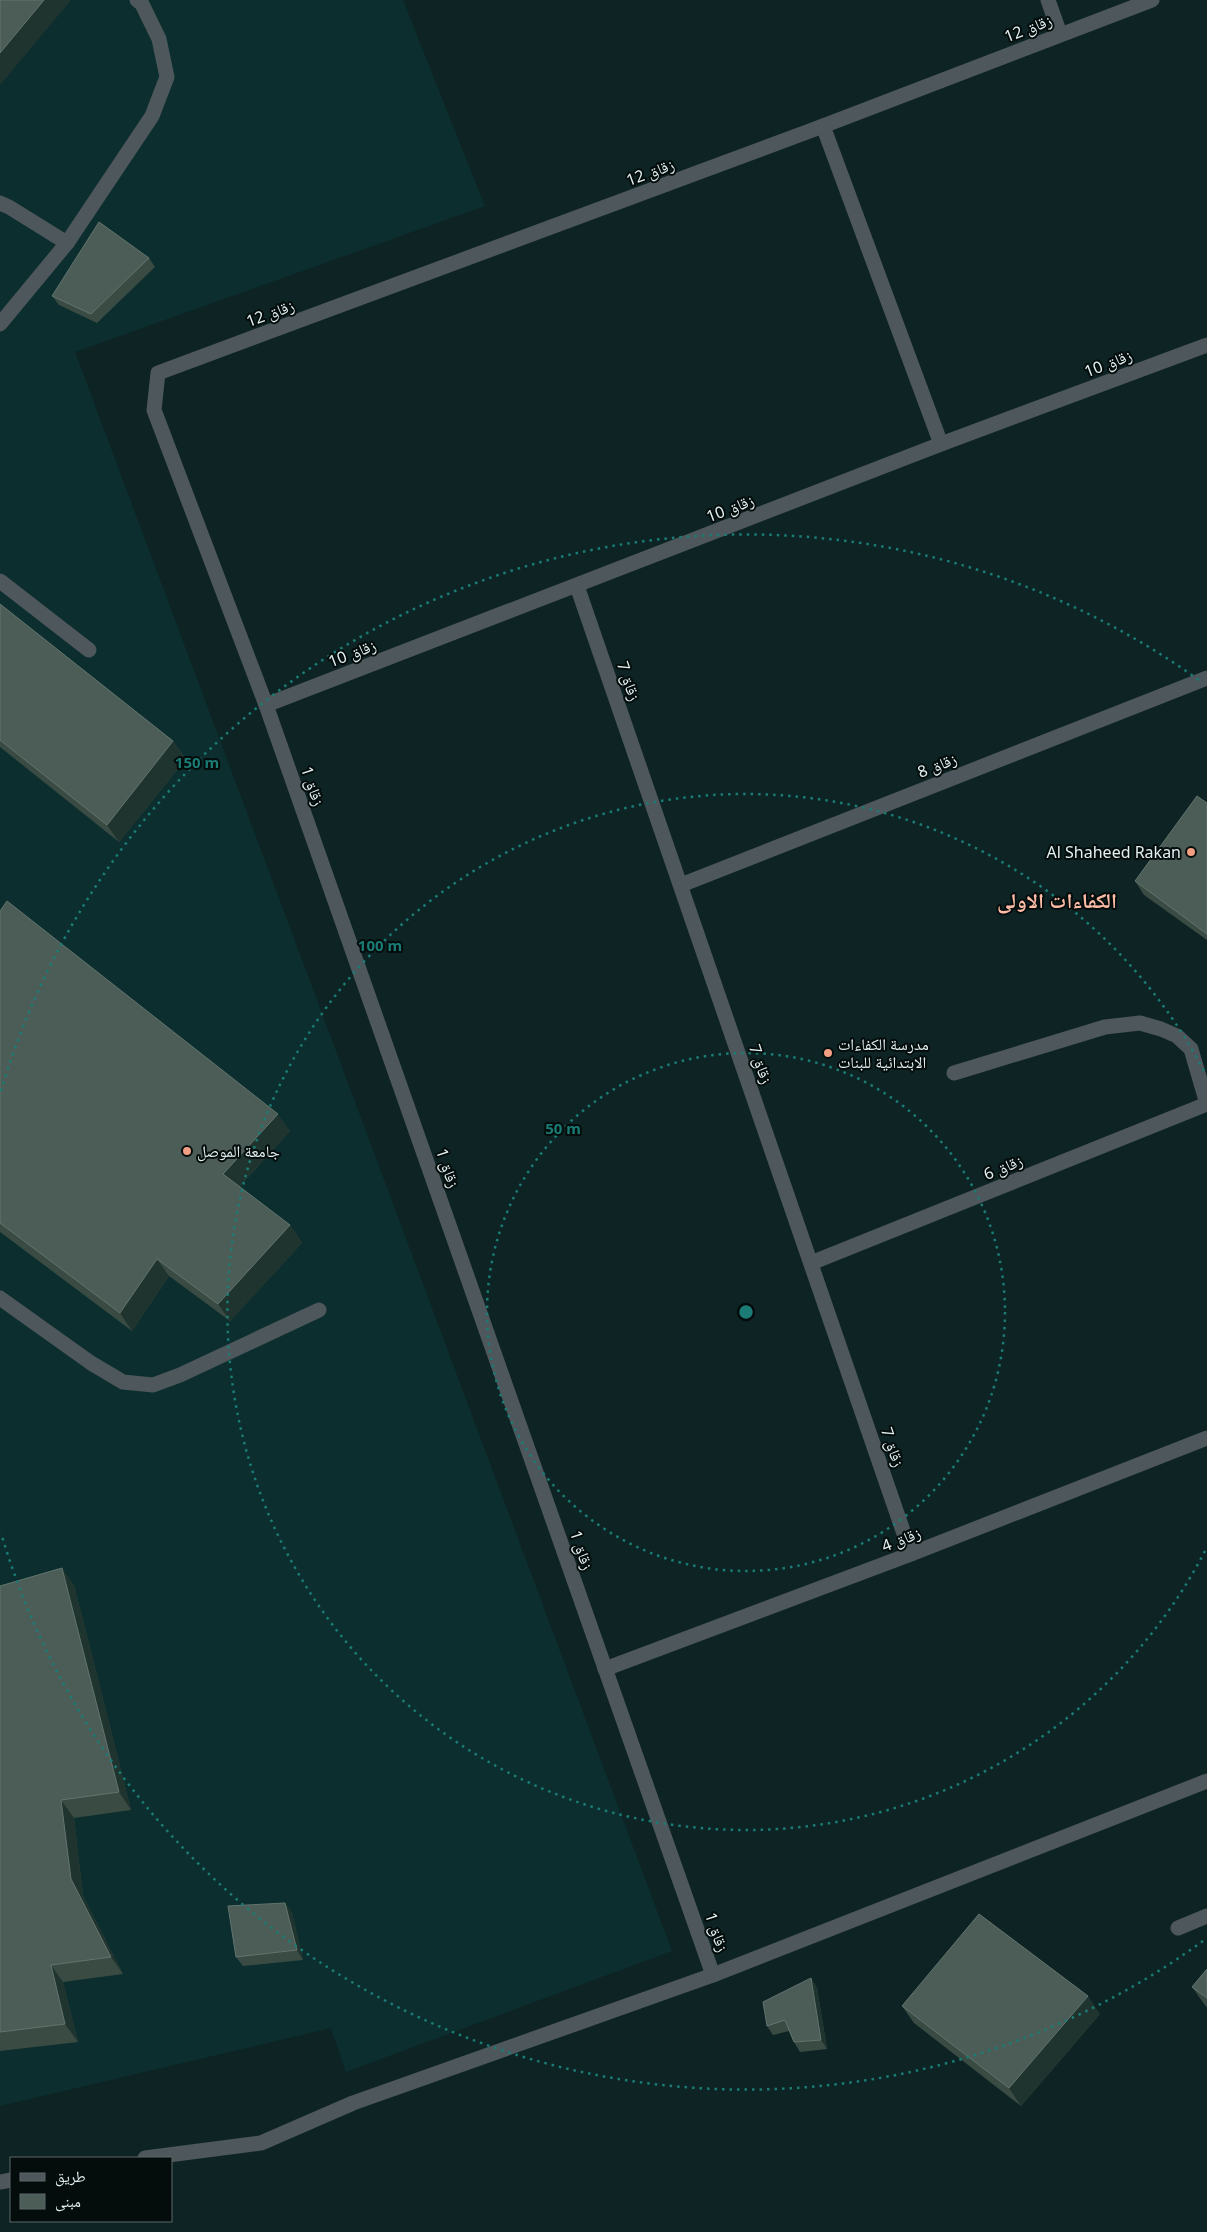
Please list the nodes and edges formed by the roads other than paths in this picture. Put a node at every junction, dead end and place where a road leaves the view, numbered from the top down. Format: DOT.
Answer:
graph roads {
  1 [pos="137,0"];
  2 [pos="1048,0"];
  3 [pos="1152,0"];
  4 [pos="1060,34"];
  5 [pos="823,126"];
  6 [pos="0,203"];
  7 [pos="66,243"];
  8 [pos="0,324"];
  9 [pos="1207,345"];
  10 [pos="158,373"];
  11 [pos="941,444"];
  12 [pos="0,581"];
  13 [pos="577,586"];
  14 [pos="89,650"];
  15 [pos="1207,678"];
  16 [pos="266,705"];
  17 [pos="681,885"];
  18 [pos="954,1073"];
  19 [pos="1207,1104"];
  20 [pos="811,1264"];
  21 [pos="0,1298"];
  22 [pos="319,1310"];
  23 [pos="1207,1438"];
  24 [pos="911,1554"];
  25 [pos="606,1670"];
  26 [pos="1207,1781"];
  27 [pos="1207,1916"];
  28 [pos="1178,1928"];
  29 [pos="713,1975"];
  30 [pos="153,2157"];
  1 -- 7 [label="street"];
  2 -- 4 [label="street"];
  3 -- 4 [label="street, زقاق 12"];
  4 -- 5 [label="street, زقاق 12"];
  5 -- 10 [label="street, زقاق 12"];
  5 -- 11 [label="street"];
  6 -- 7 [label="street"];
  7 -- 8 [label="street"];
  9 -- 11 [label="street, زقاق 10"];
  10 -- 16 [label="street, زقاق 1"];
  11 -- 13 [label="street, زقاق 10"];
  12 -- 14 [label="street"];
  13 -- 16 [label="street, زقاق 10"];
  13 -- 17 [label="street, زقاق 7"];
  15 -- 17 [label="street, زقاق 8"];
  16 -- 25 [label="street, زقاق 1"];
  17 -- 20 [label="street, زقاق 7"];
  18 -- 19 [label="street"];
  19 -- 20 [label="street, زقاق 6"];
  20 -- 24 [label="street, زقاق 7"];
  21 -- 22 [label="street"];
  23 -- 24 [label="street, زقاق 4"];
  24 -- 25 [label="street, زقاق 4"];
  25 -- 29 [label="street, زقاق 1"];
  26 -- 29 [label="street"];
  27 -- 28 [label="street"];
  29 -- 30 [label="street"];
}
